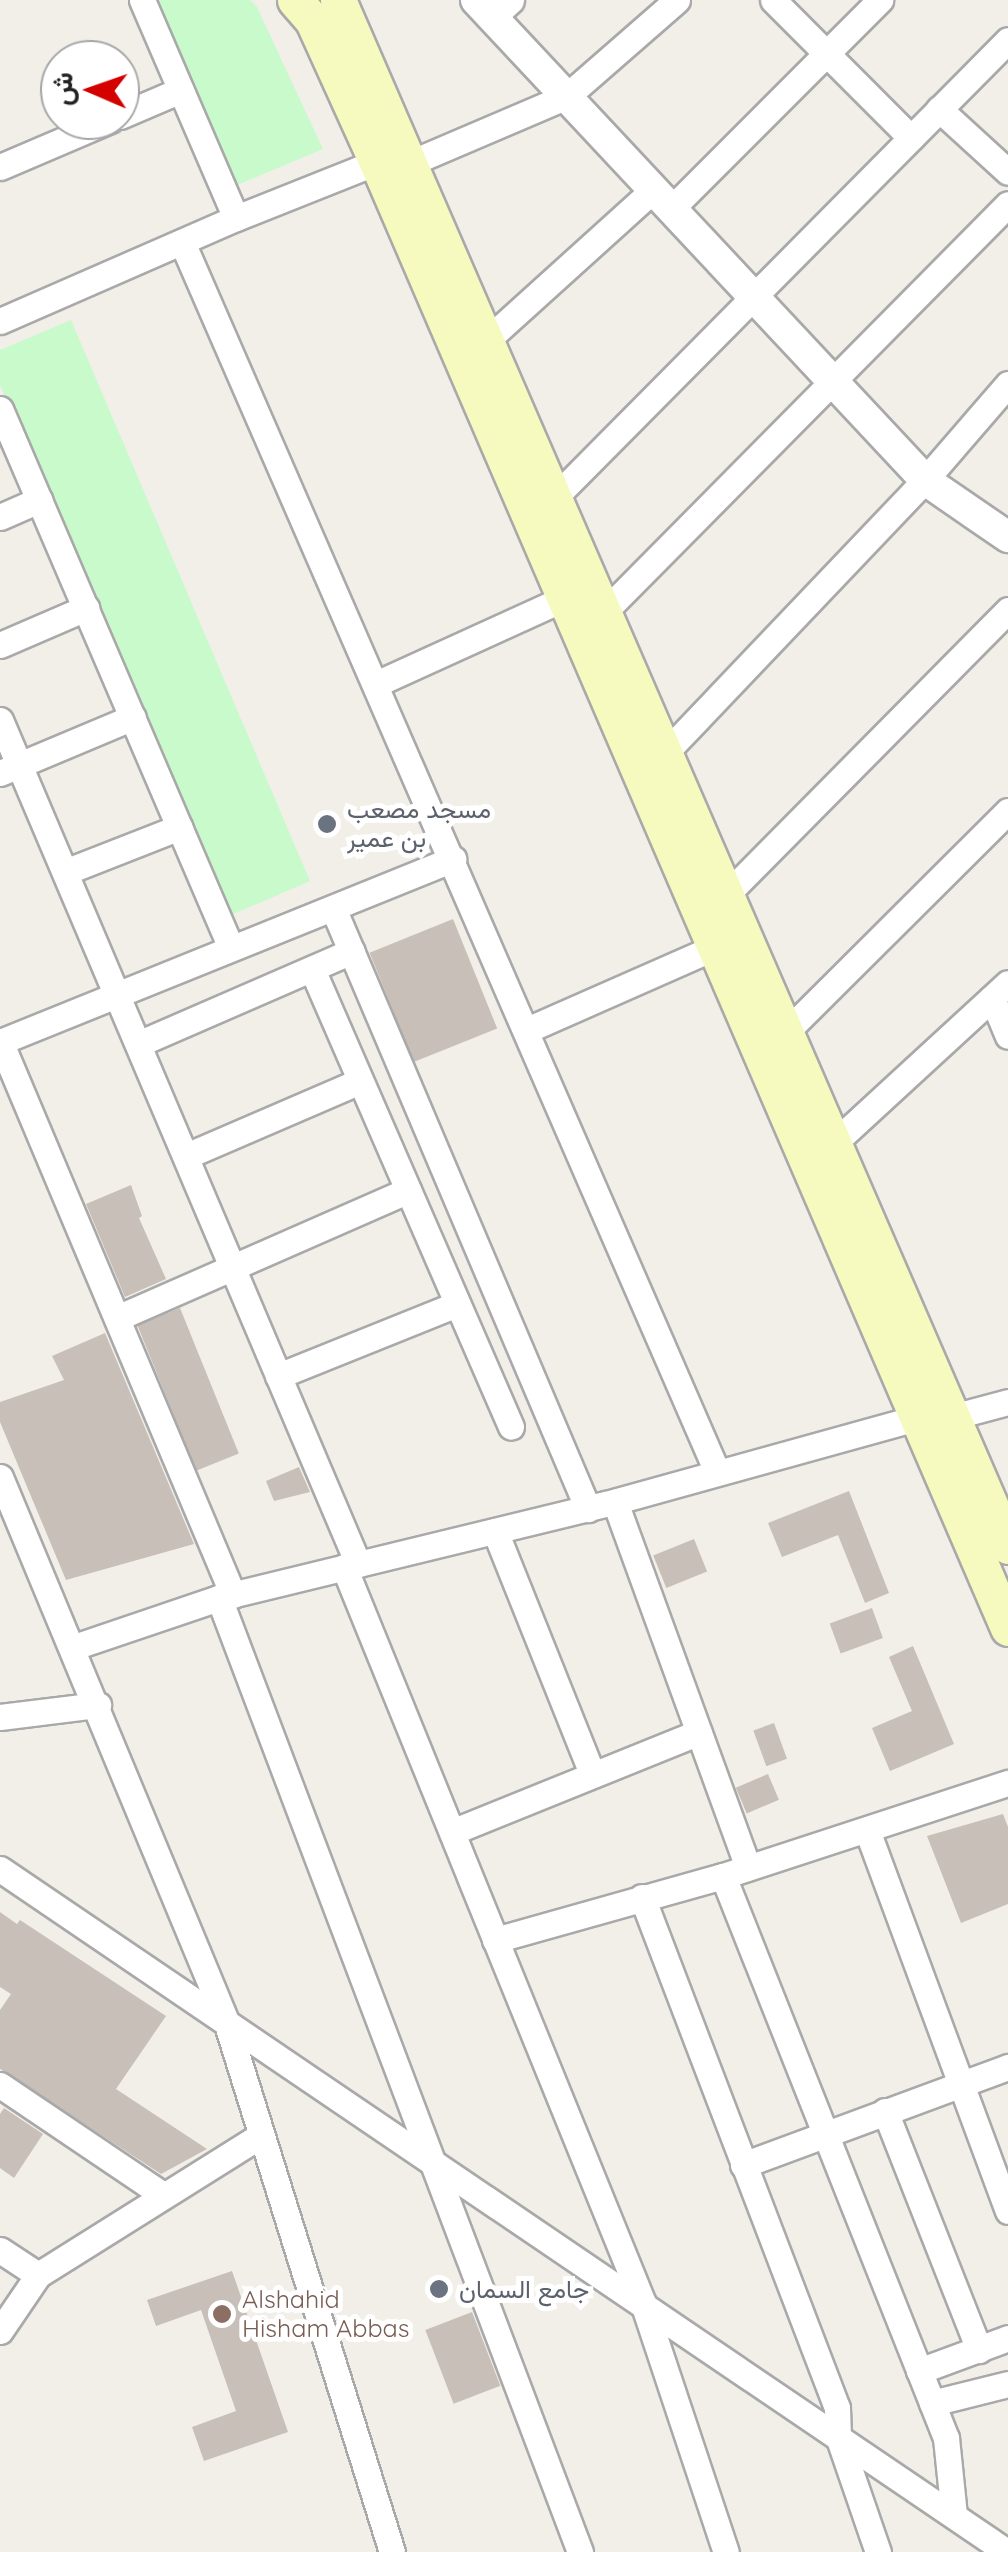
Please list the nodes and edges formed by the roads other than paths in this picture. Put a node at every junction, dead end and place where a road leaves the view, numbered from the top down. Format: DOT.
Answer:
graph roads {
  1 [pos="142,0"];
  2 [pos="295,0"];
  3 [pos="338,0"];
  4 [pos="677,0"];
  5 [pos="774,0"];
  6 [pos="880,0"];
  7 [pos="493,6"];
  8 [pos="1008,40"];
  9 [pos="828,52"];
  10 [pos="181,90"];
  11 [pos="567,96"];
  12 [pos="140,107"];
  13 [pos="939,109"];
  14 [pos="911,138"];
  15 [pos="63,140"];
  16 [pos="394,163"];
  17 [pos="0,167"];
  18 [pos="1008,172"];
  19 [pos="662,200"];
  20 [pos="1008,204"];
  21 [pos="236,218"];
  22 [pos="182,242"];
  23 [pos="754,296"];
  24 [pos="0,321"];
  25 [pos="487,340"];
  26 [pos="830,384"];
  27 [pos="1008,384"];
  28 [pos="0,409"];
  29 [pos="924,480"];
  30 [pos="555,497"];
  31 [pos="39,500"];
  32 [pos="0,517"];
  33 [pos="1007,535"];
  34 [pos="565,598"];
  35 [pos="86,608"];
  36 [pos="1008,610"];
  37 [pos="604,612"];
  38 [pos="0,645"];
  39 [pos="376,684"];
  40 [pos="132,717"];
  41 [pos="0,720"];
  42 [pos="666,753"];
  43 [pos="10,769"];
  44 [pos="1008,811"];
  45 [pos="180,827"];
  46 [pos="453,859"];
  47 [pos="65,872"];
  48 [pos="726,894"];
  49 [pos="333,908"];
  50 [pos="232,948"];
  51 [pos="715,948"];
  52 [pos="352,952"];
  53 [pos="312,969"];
  54 [pos="1000,991"];
  55 [pos="117,996"];
  56 [pos="527,1030"];
  57 [pos="786,1032"];
  58 [pos="1008,1036"];
  59 [pos="0,1041"];
  60 [pos="138,1044"];
  61 [pos="360,1081"];
  62 [pos="834,1144"];
  63 [pos="186,1156"];
  64 [pos="408,1190"];
  65 [pos="233,1269"];
  66 [pos="457,1304"];
  67 [pos="116,1318"];
  68 [pos="278,1376"];
  69 [pos="1008,1402"];
  70 [pos="935,1417"];
  71 [pos="511,1427"];
  72 [pos="717,1472"];
  73 [pos="0,1477"];
  74 [pos="615,1502"];
  75 [pos="588,1509"];
  76 [pos="494,1531"];
  77 [pos="1008,1546"];
  78 [pos="351,1566"];
  79 [pos="226,1596"];
  80 [pos="1008,1628"];
  81 [pos="74,1647"];
  82 [pos="98,1705"];
  83 [pos="0,1717"];
  84 [pos="699,1732"];
  85 [pos="592,1774"];
  86 [pos="1008,1783"];
  87 [pos="867,1830"];
  88 [pos="452,1832"];
  89 [pos="0,1869"];
  90 [pos="736,1872"];
  91 [pos="642,1897"];
  92 [pos="495,1940"];
  93 [pos="226,2021"];
  94 [pos="1008,2067"];
  95 [pos="960,2083"];
  96 [pos="0,2085"];
  97 [pos="885,2111"];
  98 [pos="826,2133"];
  99 [pos="261,2135"];
  100 [pos="432,2162"];
  101 [pos="743,2165"];
  102 [pos="163,2195"];
  103 [pos="1008,2212"];
  104 [pos="0,2250"];
  105 [pos="38,2275"];
  106 [pos="643,2303"];
  107 [pos="0,2331"];
  108 [pos="1008,2338"];
  109 [pos="978,2350"];
  110 [pos="919,2371"];
  111 [pos="1008,2384"];
  112 [pos="932,2403"];
  113 [pos="838,2436"];
  114 [pos="954,2516"];
  115 [pos="392,2552"];
  116 [pos="580,2552"];
  117 [pos="726,2552"];
  118 [pos="878,2552"];
  119 [pos="1007,2552"];
  1 -- 10 [label="street"];
  2 -- 16 [label="main road"];
  3 -- 16 [label="main road"];
  4 -- 11 [label="street"];
  5 -- 9 [label="street"];
  6 -- 9 [label="street"];
  7 -- 11 [label="street"];
  8 -- 13 [label="street"];
  9 -- 14 [label="street"];
  9 -- 19 [label="street"];
  10 -- 12 [label="street"];
  10 -- 21 [label="street"];
  11 -- 16 [label="street"];
  11 -- 19 [label="street"];
  13 -- 14 [label="street"];
  13 -- 18 [label="street"];
  14 -- 23 [label="street"];
  15 -- 17 [label="street"];
  16 -- 21 [label="street"];
  16 -- 25 [label="main road"];
  16 -- 34 [label="main road"];
  19 -- 23 [label="street"];
  19 -- 25 [label="street"];
  20 -- 26 [label="street"];
  21 -- 22 [label="street"];
  22 -- 24 [label="street"];
  22 -- 39 [label="street"];
  23 -- 26 [label="street"];
  23 -- 30 [label="street"];
  25 -- 30 [label="main road"];
  26 -- 29 [label="street"];
  26 -- 37 [label="street"];
  27 -- 29 [label="street"];
  28 -- 31 [label="street"];
  29 -- 33 [label="street"];
  29 -- 42 [label="street"];
  30 -- 37 [label="main road"];
  31 -- 32 [label="street"];
  31 -- 35 [label="street"];
  34 -- 39 [label="street"];
  34 -- 51 [label="main road"];
  35 -- 38 [label="street"];
  35 -- 40 [label="street"];
  36 -- 48 [label="street"];
  37 -- 42 [label="main road"];
  39 -- 46 [label="street"];
  40 -- 43 [label="street"];
  40 -- 45 [label="street"];
  41 -- 43 [label="street"];
  42 -- 48 [label="main road"];
  43 -- 47 [label="street"];
  44 -- 57 [label="street"];
  45 -- 47 [label="street"];
  45 -- 50 [label="street"];
  46 -- 49 [label="street"];
  46 -- 56 [label="street"];
  47 -- 55 [label="street"];
  48 -- 57 [label="main road"];
  49 -- 50 [label="street"];
  49 -- 52 [label="street"];
  50 -- 55 [label="street"];
  51 -- 56 [label="street"];
  51 -- 70 [label="main road"];
  52 -- 53 [label="street"];
  52 -- 75 [label="street"];
  53 -- 60 [label="street"];
  53 -- 61 [label="street"];
  54 -- 58 [label="street"];
  54 -- 62 [label="street"];
  55 -- 59 [label="street"];
  55 -- 60 [label="street"];
  56 -- 72 [label="street"];
  57 -- 62 [label="main road"];
  59 -- 67 [label="street"];
  60 -- 63 [label="street"];
  61 -- 63 [label="street"];
  61 -- 64 [label="street"];
  62 -- 70 [label="main road"];
  63 -- 65 [label="street"];
  64 -- 65 [label="street"];
  64 -- 66 [label="street"];
  65 -- 67 [label="street"];
  65 -- 68 [label="street"];
  66 -- 68 [label="street"];
  66 -- 71 [label="street"];
  67 -- 79 [label="street"];
  68 -- 78 [label="street"];
  69 -- 70 [label="street"];
  70 -- 72 [label="street"];
  70 -- 77 [label="main road"];
  70 -- 80 [label="main road"];
  72 -- 74 [label="street"];
  73 -- 81 [label="street"];
  74 -- 75 [label="street"];
  74 -- 84 [label="street"];
  75 -- 76 [label="street"];
  76 -- 78 [label="street"];
  76 -- 85 [label="street"];
  78 -- 79 [label="street"];
  78 -- 88 [label="street"];
  79 -- 81 [label="street"];
  79 -- 100 [label="street"];
  81 -- 82 [label="street"];
  82 -- 83 [label="street"];
  82 -- 93 [label="street"];
  84 -- 85 [label="street"];
  84 -- 90 [label="street"];
  85 -- 88 [label="street"];
  86 -- 87 [label="street"];
  87 -- 90 [label="street"];
  87 -- 95 [label="street"];
  88 -- 92 [label="street"];
  89 -- 93 [label="street"];
  90 -- 91 [label="street"];
  90 -- 98 [label="street"];
  91 -- 92 [label="street"];
  91 -- 101 [label="street"];
  92 -- 106 [label="street"];
  93 -- 99 [label="street"];
  93 -- 100 [label="street"];
  94 -- 95 [label="street"];
  95 -- 97 [label="street"];
  95 -- 103 [label="street"];
  96 -- 102 [label="street"];
  97 -- 98 [label="street"];
  97 -- 109 [label="street"];
  98 -- 101 [label="street"];
  98 -- 110 [label="street"];
  99 -- 102 [label="street"];
  99 -- 115 [label="street"];
  100 -- 106 [label="street"];
  100 -- 116 [label="street"];
  101 -- 113 [label="street"];
  102 -- 105 [label="street"];
  104 -- 105 [label="street"];
  105 -- 107 [label="street"];
  106 -- 113 [label="street"];
  106 -- 117 [label="street"];
  108 -- 109 [label="street"];
  109 -- 110 [label="street"];
  110 -- 112 [label="street"];
  111 -- 112 [label="street"];
  112 -- 114 [label="street"];
  113 -- 114 [label="street"];
  113 -- 118 [label="street"];
  114 -- 119 [label="street"];
}
